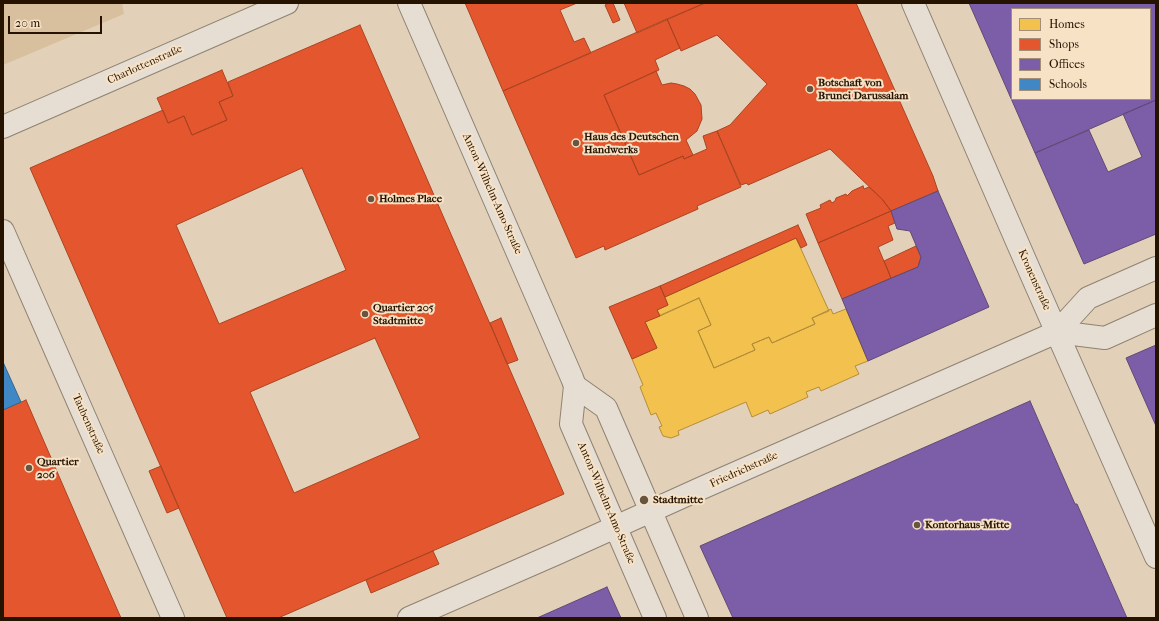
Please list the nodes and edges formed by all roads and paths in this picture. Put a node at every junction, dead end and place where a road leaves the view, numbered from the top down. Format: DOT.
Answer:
graph roads {
  1 [pos="287,3"];
  2 [pos="409,3"];
  3 [pos="913,3"];
  4 [pos="3,127"];
  5 [pos="3,231"];
  6 [pos="1156,268"];
  7 [pos="1156,315"];
  8 [pos="1057,332"];
  9 [pos="575,386"];
  10 [pos="650,511"];
  11 [pos="616,527"];
  12 [pos="1156,557"];
  13 [pos="173,618"];
  14 [pos="409,618"];
  15 [pos="655,618"];
  16 [pos="697,618"];
  1 -- 4 [label="street, Charlottenstraße"];
  2 -- 9 [label="street, Anton-Wilhelm-Amo-Straße"];
  3 -- 8 [label="street, Kronenstraße"];
  5 -- 13 [label="street, Taubenstraße"];
  6 -- 8 [label="street, Friedrichstraße"];
  7 -- 8 [label="street"];
  8 -- 10 [label="street, Friedrichstraße"];
  8 -- 12 [label="street, Kronenstraße"];
  9 -- 10 [label="street"];
  9 -- 11 [label="street, Anton-Wilhelm-Amo-Straße"];
  10 -- 11 [label="street, Friedrichstraße"];
  10 -- 16 [label="street"];
  11 -- 14 [label="street, Friedrichstraße"];
  11 -- 15 [label="street, Anton-Wilhelm-Amo-Straße"];
}
